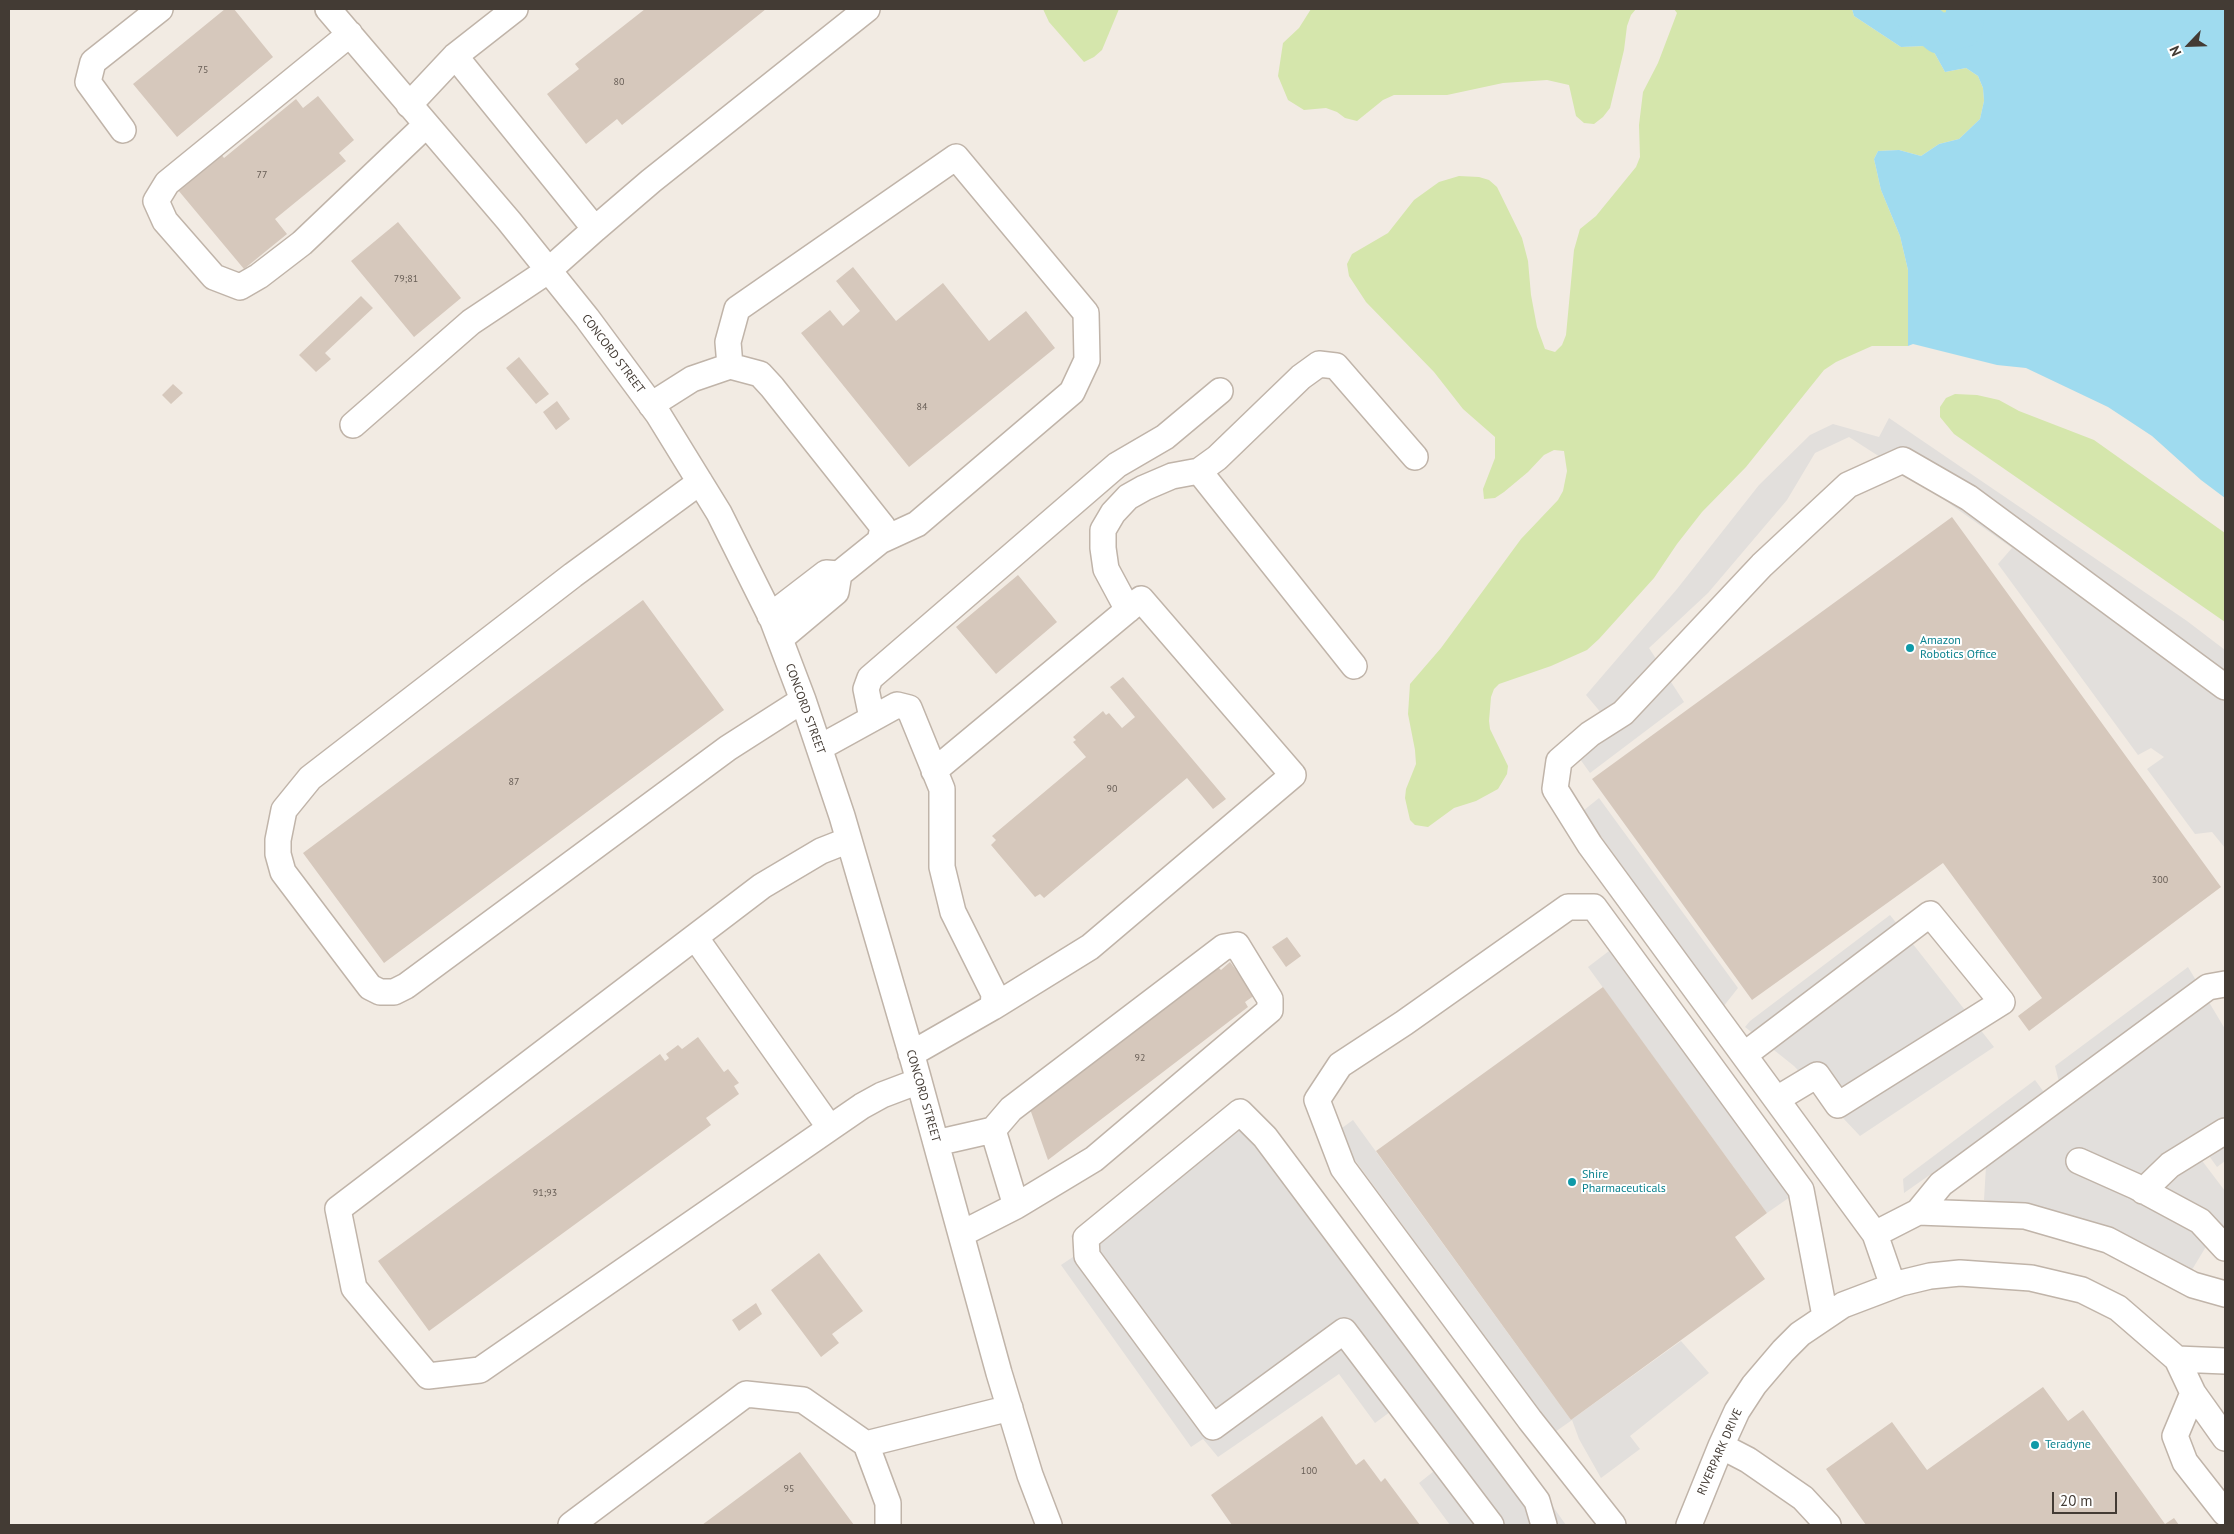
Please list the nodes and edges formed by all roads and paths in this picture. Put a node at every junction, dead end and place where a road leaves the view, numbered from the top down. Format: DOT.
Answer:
graph roads {
  1 [pos="160,9"];
  2 [pos="328,9"];
  3 [pos="515,9"];
  4 [pos="867,9"];
  5 [pos="350,34"];
  6 [pos="455,56"];
  7 [pos="409,105"];
  8 [pos="426,126"];
  9 [pos="123,130"];
  10 [pos="595,229"];
  11 [pos="549,270"];
  12 [pos="730,366"];
  13 [pos="1220,391"];
  14 [pos="651,405"];
  15 [pos="353,425"];
  16 [pos="1415,457"];
  17 [pos="1199,471"];
  18 [pos="700,482"];
  19 [pos="880,541"];
  20 [pos="839,574"];
  21 [pos="1128,610"];
  22 [pos="770,616"];
  23 [pos="780,639"];
  24 [pos="1354,666"];
  25 [pos="2225,688"];
  26 [pos="803,700"];
  27 [pos="872,718"];
  28 [pos="819,748"];
  29 [pos="934,770"];
  30 [pos="849,840"];
  31 [pos="695,937"];
  32 [pos="2225,984"];
  33 [pos="993,1007"];
  34 [pos="911,1054"];
  35 [pos="1744,1055"];
  36 [pos="919,1081"];
  37 [pos="1777,1099"];
  38 [pos="830,1128"];
  39 [pos="994,1130"];
  40 [pos="2225,1131"];
  41 [pos="936,1143"];
  42 [pos="2078,1162"];
  43 [pos="2143,1191"];
  44 [pos="1016,1206"];
  45 [pos="1918,1212"];
  46 [pos="961,1234"];
  47 [pos="1875,1234"];
  48 [pos="2225,1248"];
  49 [pos="1893,1286"];
  50 [pos="2225,1294"];
  51 [pos="1825,1316"];
  52 [pos="2177,1359"];
  53 [pos="2225,1361"];
  54 [pos="2193,1394"];
  55 [pos="1010,1408"];
  56 [pos="2225,1438"];
  57 [pos="866,1444"];
  58 [pos="1721,1446"];
  59 [pos="2225,1512"];
  60 [pos="571,1525"];
  61 [pos="888,1525"];
  62 [pos="1049,1525"];
  63 [pos="1491,1525"];
  64 [pos="1544,1525"];
  65 [pos="1612,1525"];
  66 [pos="1689,1525"];
  67 [pos="1828,1525"];
  1 -- 9 [label="street"];
  2 -- 5 [label="street, CONCORD STREET"];
  3 -- 6 [label="street"];
  4 -- 10 [label="street"];
  5 -- 7 [label="street, CONCORD STREET"];
  5 -- 8 [label="street"];
  6 -- 7 [label="street"];
  6 -- 10 [label="street"];
  7 -- 8 [label="street, CONCORD STREET"];
  8 -- 11 [label="street, CONCORD STREET"];
  10 -- 11 [label="street"];
  11 -- 14 [label="street, CONCORD STREET"];
  11 -- 15 [label="street"];
  12 -- 14 [label="street"];
  12 -- 19 [label="street"];
  12 -- 19 [label="street"];
  13 -- 27 [label="street"];
  14 -- 18 [label="street, CONCORD STREET"];
  16 -- 17 [label="street"];
  17 -- 21 [label="street"];
  17 -- 24 [label="street"];
  18 -- 22 [label="street, CONCORD STREET"];
  18 -- 26 [label="street"];
  19 -- 20 [label="street"];
  20 -- 22 [label="street"];
  20 -- 23 [label="street"];
  21 -- 29 [label="street"];
  21 -- 33 [label="street"];
  22 -- 23 [label="street, CONCORD STREET"];
  23 -- 26 [label="street, CONCORD STREET"];
  25 -- 35 [label="street"];
  26 -- 28 [label="street, CONCORD STREET"];
  27 -- 28 [label="street"];
  27 -- 29 [label="street"];
  28 -- 30 [label="street, CONCORD STREET"];
  29 -- 33 [label="street"];
  30 -- 31 [label="street"];
  30 -- 34 [label="street, CONCORD STREET"];
  31 -- 38 [label="street"];
  31 -- 38 [label="street"];
  32 -- 45 [label="street"];
  33 -- 34 [label="street"];
  34 -- 36 [label="street, CONCORD STREET"];
  35 -- 37 [label="street"];
  35 -- 37 [label="street"];
  36 -- 38 [label="street"];
  36 -- 41 [label="street, CONCORD STREET"];
  37 -- 47 [label="street"];
  39 -- 41 [label="street"];
  39 -- 44 [label="street"];
  39 -- 44 [label="street"];
  40 -- 43 [label="street"];
  41 -- 46 [label="street, CONCORD STREET"];
  42 -- 43 [label="street"];
  43 -- 48 [label="street"];
  44 -- 46 [label="street"];
  45 -- 47 [label="street"];
  45 -- 50 [label="street"];
  46 -- 55 [label="street, CONCORD STREET"];
  47 -- 49 [label="street"];
  49 -- 51 [label="street, RIVERPARK DRIVE"];
  49 -- 52 [label="street, RIVERPARK DRIVE"];
  51 -- 58 [label="street, RIVERPARK DRIVE"];
  51 -- 65 [label="street"];
  52 -- 53 [label="street"];
  52 -- 54 [label="street, RIVERPARK DRIVE"];
  54 -- 56 [label="street, RIVERPARK DRIVE"];
  54 -- 59 [label="street"];
  55 -- 57 [label="street"];
  55 -- 62 [label="street, CONCORD STREET"];
  57 -- 60 [label="street"];
  57 -- 61 [label="street"];
  58 -- 66 [label="street, RIVERPARK DRIVE"];
  58 -- 67 [label="street"];
  63 -- 64 [label="street"];
}
